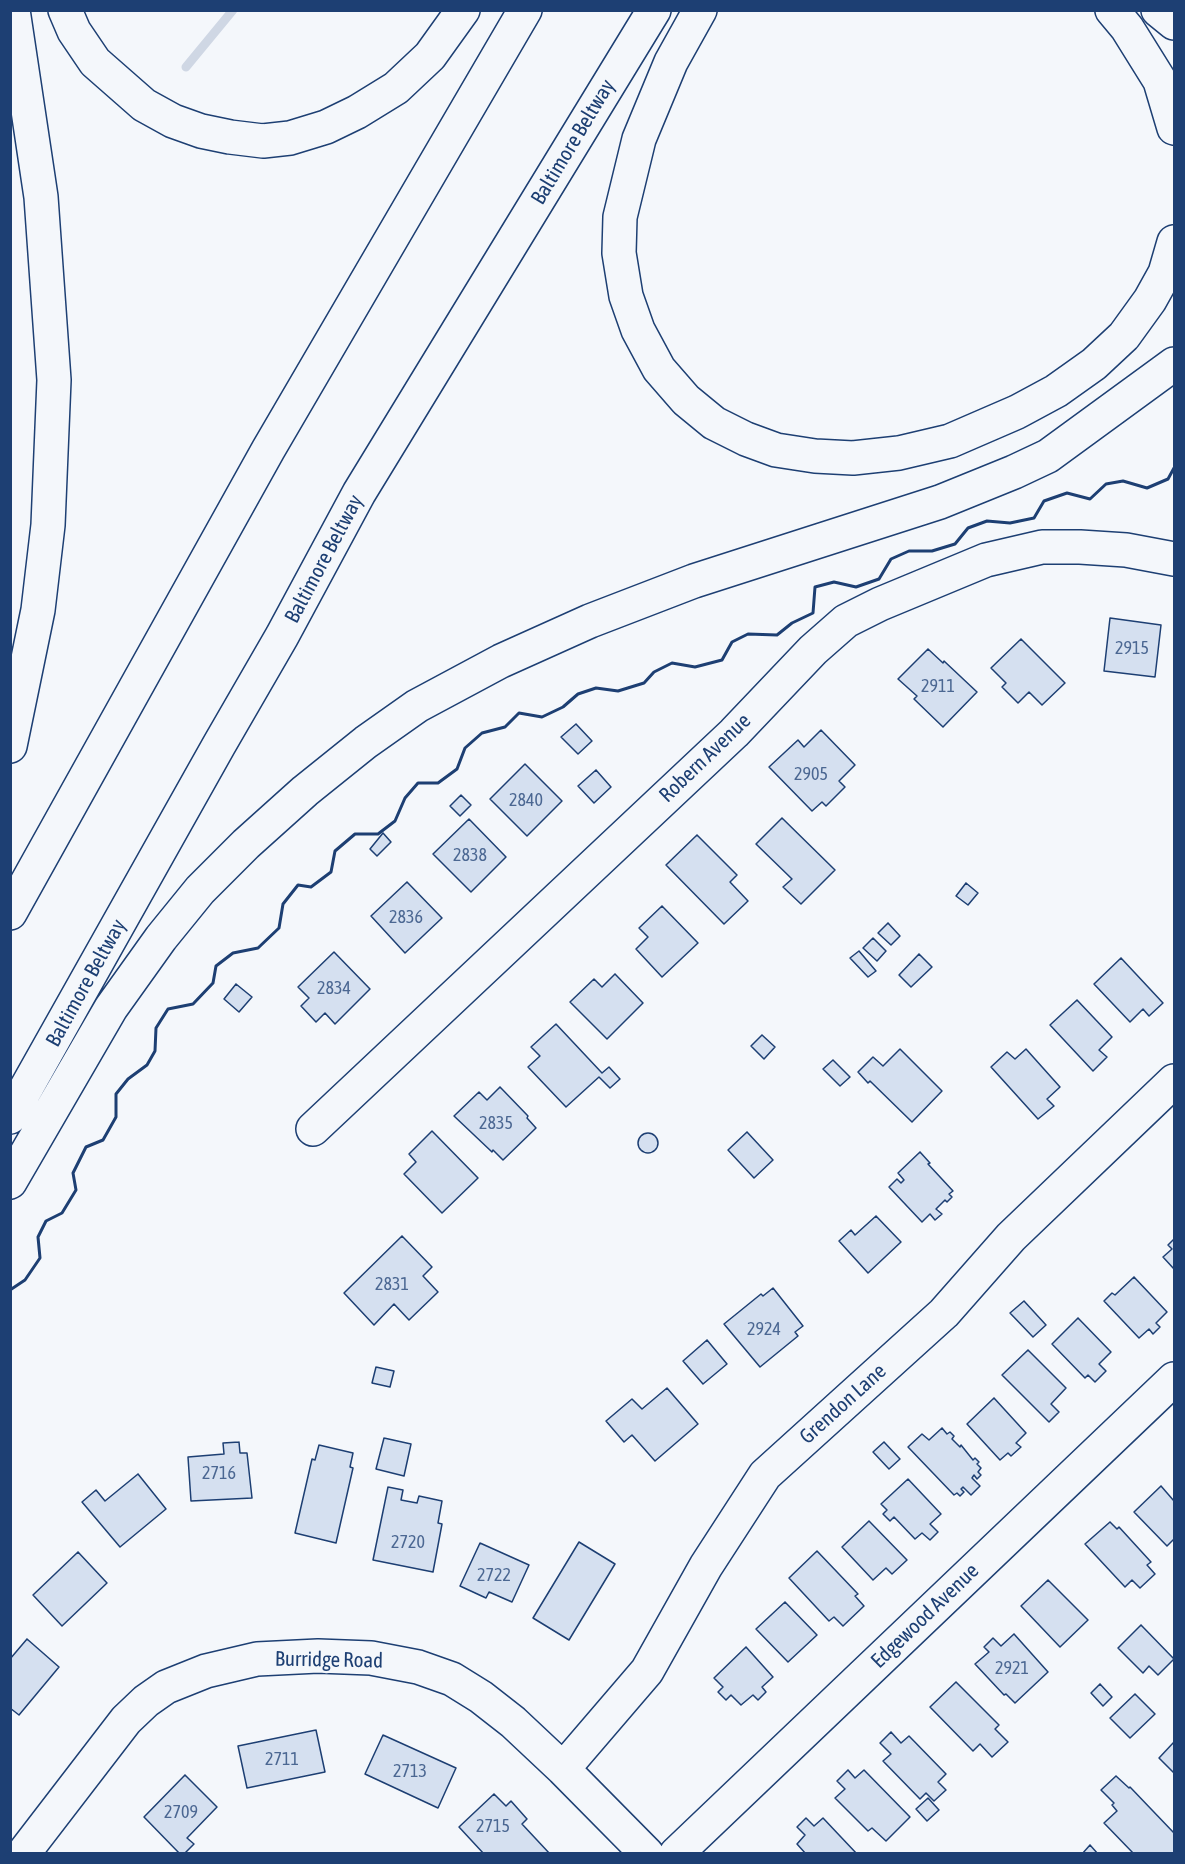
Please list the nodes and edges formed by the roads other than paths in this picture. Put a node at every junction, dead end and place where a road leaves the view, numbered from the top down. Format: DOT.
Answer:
graph roads {
  1 [pos="13,10"];
  2 [pos="65,10"];
  3 [pos="463,10"];
  4 [pos="525,10"];
  5 [pos="654,10"];
  6 [pos="700,10"];
  7 [pos="1112,10"];
  8 [pos="1158,10"];
  9 [pos="1174,23"];
  10 [pos="1174,128"];
  11 [pos="1174,242"];
  12 [pos="1169,364"];
  13 [pos="1174,559"];
  14 [pos="10,746"];
  15 [pos="10,913"];
  16 [pos="1174,1082"];
  17 [pos="10,1117"];
  18 [pos="313,1129"];
  19 [pos="10,1182"];
  20 [pos="1174,1379"];
  21 [pos="563,1769"];
  22 [pos="22,1854"];
  23 [pos="646,1854"];
  24 [pos="676,1854"];
  1 -- 14 [label="main road"];
  2 -- 3 [label="main road"];
  4 -- 15 [label="main road"];
  5 -- 17 [label="main road, Baltimore Beltway"];
  6 -- 11 [label="main road"];
  7 -- 10 [label="main road"];
  8 -- 9 [label="main road"];
  12 -- 19 [label="main road"];
  13 -- 18 [label="main road, Robern Avenue"];
  16 -- 21 [label="main road, Grendon Lane"];
  20 -- 24 [label="main road, Edgewood Avenue"];
  21 -- 22 [label="main road, Burridge Road"];
  21 -- 23 [label="main road, Burridge Road"];
}
